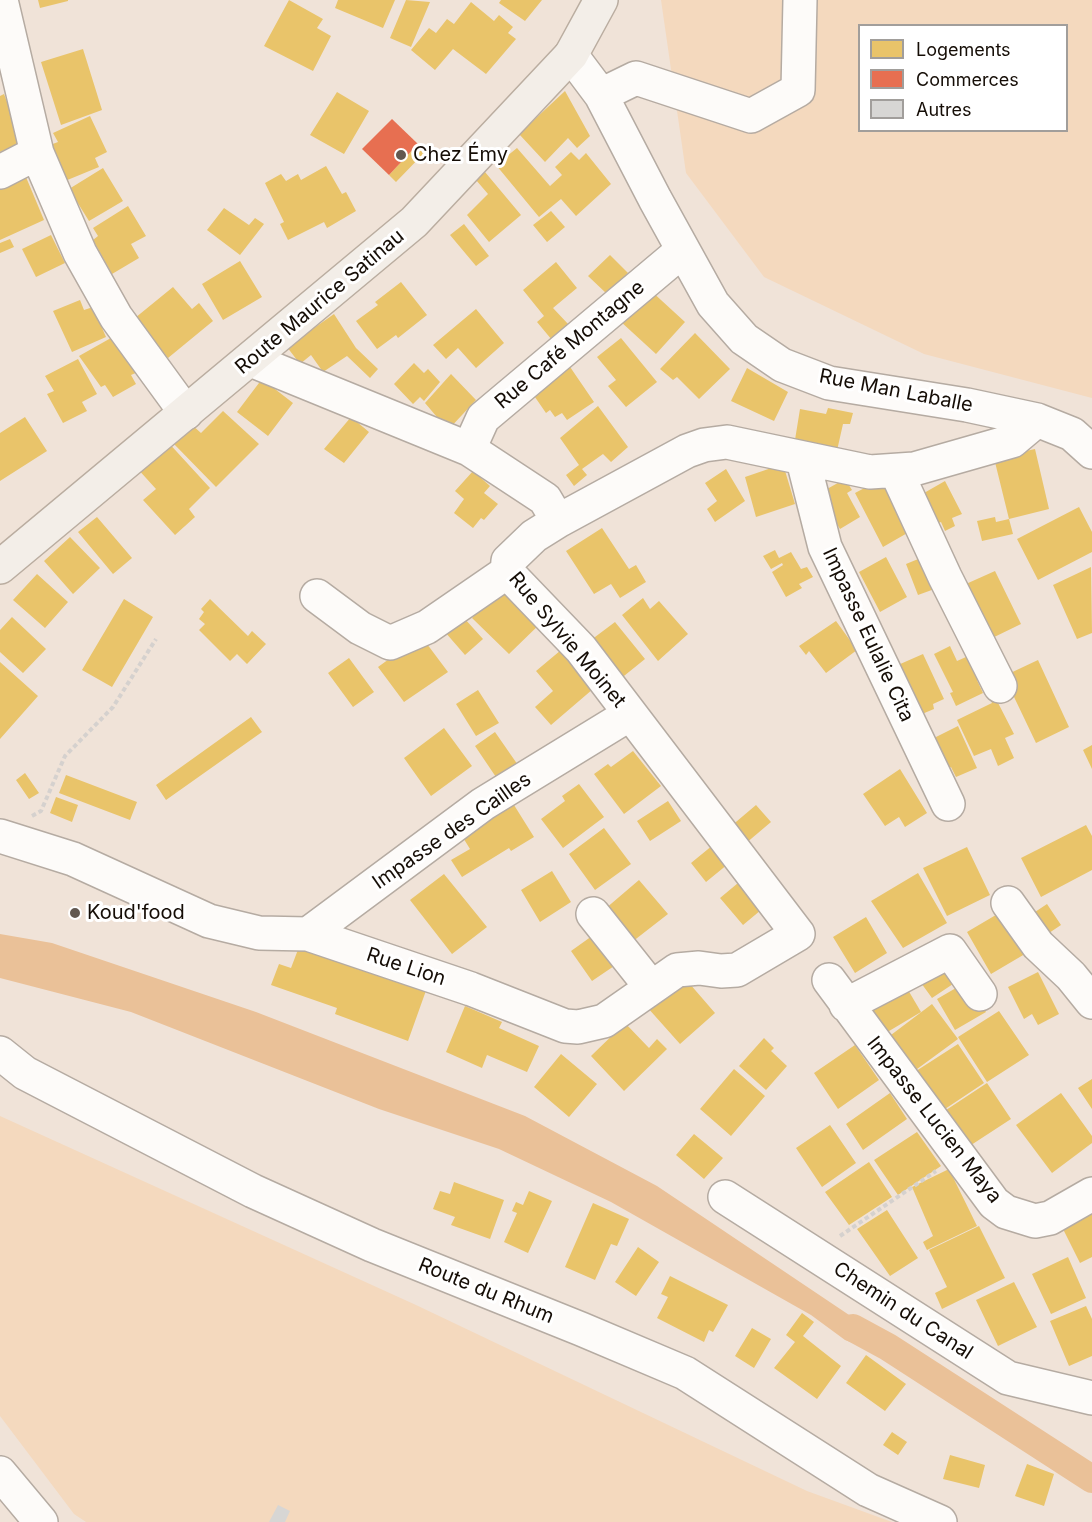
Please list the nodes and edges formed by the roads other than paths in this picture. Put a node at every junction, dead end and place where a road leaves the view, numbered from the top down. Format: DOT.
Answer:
graph roads {
  1 [pos="1,0"];
  2 [pos="601,0"];
  3 [pos="800,0"];
  4 [pos="571,55"];
  5 [pos="601,95"];
  6 [pos="37,153"];
  7 [pos="0,172"];
  8 [pos="683,250"];
  9 [pos="250,360"];
  10 [pos="186,413"];
  11 [pos="1037,420"];
  12 [pos="469,449"];
  13 [pos="1092,452"];
  14 [pos="803,460"];
  15 [pos="896,471"];
  16 [pos="558,521"];
  17 [pos="0,567"];
  18 [pos="507,572"];
  19 [pos="317,596"];
  20 [pos="1000,686"];
  21 [pos="630,714"];
  22 [pos="948,804"];
  23 [pos="0,836"];
  24 [pos="1008,903"];
  25 [pos="593,914"];
  26 [pos="308,934"];
  27 [pos="798,934"];
  28 [pos="1081,969"];
  29 [pos="651,987"];
  30 [pos="980,994"];
  31 [pos="1092,1002"];
  32 [pos="8,1065"];
  33 [pos="1092,1194"];
  34 [pos="725,1197"];
  35 [pos="1092,1398"];
  36 [pos="0,1473"];
  37 [pos="41,1522"];
  38 [pos="940,1522"];
  1 -- 6 [label="street"];
  2 -- 4 [label="main road, Route Maurice Satinau"];
  3 -- 5 [label="street"];
  4 -- 5 [label="street, Rue Man Laballe"];
  4 -- 9 [label="main road, Route Maurice Satinau"];
  5 -- 8 [label="street, Rue Man Laballe"];
  6 -- 7 [label="street"];
  6 -- 10 [label="street"];
  8 -- 11 [label="street, Rue Man Laballe"];
  8 -- 12 [label="street, Rue Café Montagne"];
  9 -- 10 [label="main road, Route Maurice Satinau"];
  9 -- 12 [label="street"];
  10 -- 17 [label="main road, Route Maurice Satinau"];
  11 -- 13 [label="street, Rue Man Laballe"];
  11 -- 15 [label="street"];
  12 -- 16 [label="street"];
  14 -- 15 [label="street"];
  14 -- 16 [label="street"];
  14 -- 22 [label="street, Impasse Eulalie Cita"];
  15 -- 20 [label="street"];
  16 -- 18 [label="street, Rue Sylvie Moinet"];
  18 -- 19 [label="street"];
  18 -- 21 [label="street, Rue Sylvie Moinet"];
  21 -- 26 [label="street, Impasse des Cailles"];
  21 -- 27 [label="street, Rue Sylvie Moinet"];
  23 -- 26 [label="street, Rue Lion"];
  24 -- 28 [label="street"];
  25 -- 29 [label="street"];
  26 -- 29 [label="street, Rue Lion"];
  27 -- 29 [label="street, Rue Lion"];
  28 -- 31 [label="street"];
  30 -- 33 [label="street, Impasse Lucien Maya"];
  32 -- 38 [label="street, Route du Rhum"];
  34 -- 35 [label="street, Chemin du Canal"];
  36 -- 37 [label="street"];
}
